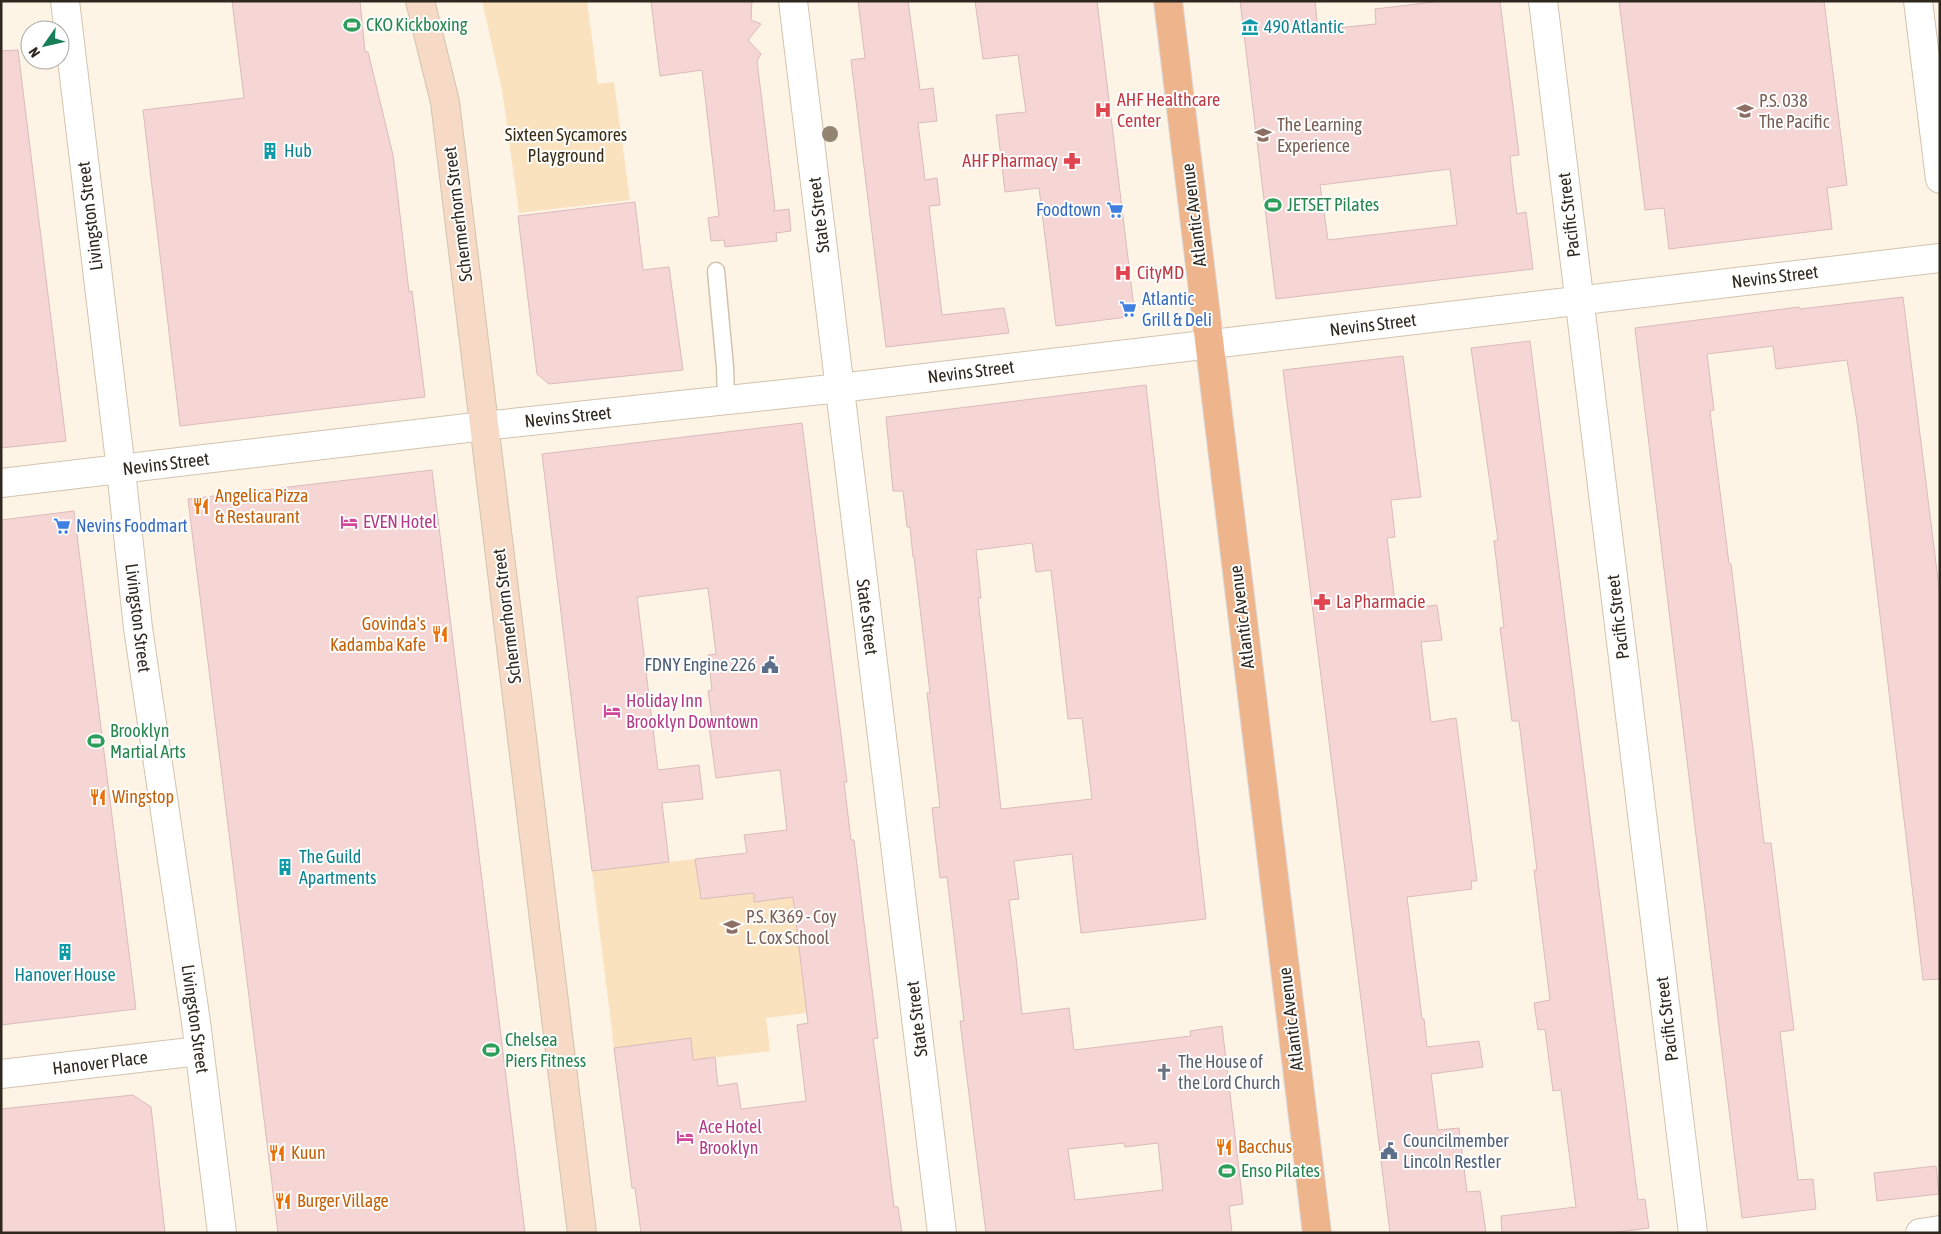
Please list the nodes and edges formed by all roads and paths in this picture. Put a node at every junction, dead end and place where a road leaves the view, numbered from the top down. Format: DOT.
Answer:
graph roads {
  1 [pos="65,1"];
  2 [pos="420,1"];
  3 [pos="793,1"];
  4 [pos="1168,1"];
  5 [pos="1543,1"];
  6 [pos="1918,1"];
  7 [pos="1940,179"];
  8 [pos="1940,258"];
  9 [pos="716,271"];
  10 [pos="1579,300"];
  11 [pos="1209,344"];
  12 [pos="840,388"];
  13 [pos="726,400"];
  14 [pos="484,426"];
  15 [pos="122,470"];
  16 [pos="1,483"];
  17 [pos="199,1051"];
  18 [pos="1,1074"];
  19 [pos="1940,1230"];
  20 [pos="222,1233"];
  21 [pos="582,1233"];
  22 [pos="942,1233"];
  23 [pos="1317,1233"];
  24 [pos="1693,1233"];
  25 [pos="1920,1233"];
  1 -- 15 [label="street, Livingston Street"];
  2 -- 14 [label="main road, Schermerhorn Street"];
  3 -- 12 [label="street, State Street"];
  4 -- 11 [label="main road, Atlantic Avenue"];
  5 -- 10 [label="street, Pacific Street"];
  6 -- 7 [label="street"];
  8 -- 10 [label="street, Nevins Street"];
  9 -- 13 [label="lane"];
  10 -- 11 [label="street, Nevins Street"];
  10 -- 24 [label="street, Pacific Street"];
  11 -- 12 [label="street, Nevins Street"];
  11 -- 23 [label="main road, Atlantic Avenue"];
  12 -- 13 [label="street, Nevins Street"];
  12 -- 22 [label="street, State Street"];
  13 -- 14 [label="street, Nevins Street"];
  14 -- 15 [label="street, Nevins Street"];
  14 -- 21 [label="main road, Schermerhorn Street"];
  15 -- 16 [label="street, Nevins Street"];
  15 -- 17 [label="street, Livingston Street"];
  17 -- 18 [label="street, Hanover Place"];
  17 -- 20 [label="street, Livingston Street"];
  19 -- 25 [label="street"];
}
